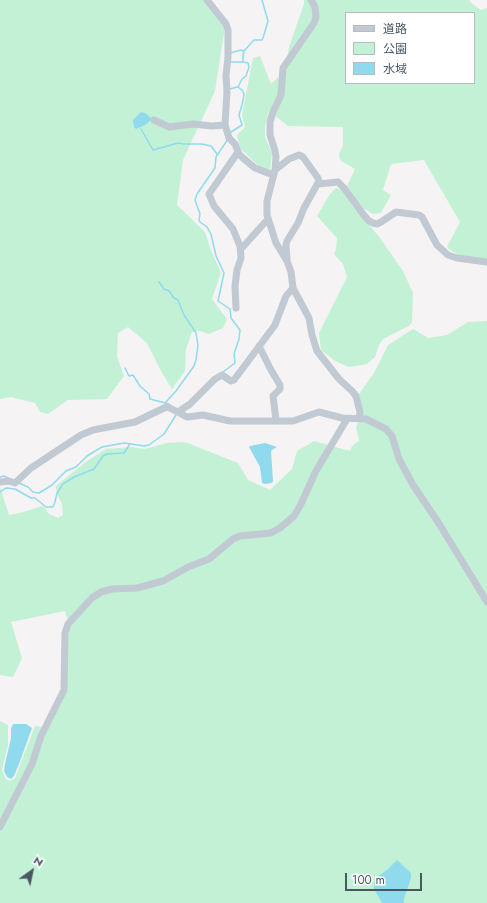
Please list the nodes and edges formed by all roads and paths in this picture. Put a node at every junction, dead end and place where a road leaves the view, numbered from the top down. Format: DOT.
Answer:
graph roads {
  1 [pos="207,0"];
  2 [pos="311,0"];
  3 [pos="154,120"];
  4 [pos="225,125"];
  5 [pos="238,152"];
  6 [pos="274,173"];
  7 [pos="318,184"];
  8 [pos="268,220"];
  9 [pos="241,249"];
  10 [pos="287,262"];
  11 [pos="487,262"];
  12 [pos="293,288"];
  13 [pos="236,308"];
  14 [pos="259,346"];
  15 [pos="178,412"];
  16 [pos="359,418"];
  17 [pos="347,419"];
  18 [pos="276,420"];
  19 [pos="0,482"];
  20 [pos="487,602"];
  21 [pos="0,827"];
  1 -- 4 [label="street"];
  2 -- 6 [label="street"];
  3 -- 4 [label="street"];
  4 -- 5 [label="street"];
  5 -- 6 [label="street"];
  5 -- 9 [label="street"];
  6 -- 7 [label="street"];
  6 -- 8 [label="street"];
  7 -- 10 [label="street"];
  7 -- 11 [label="street"];
  8 -- 9 [label="street"];
  8 -- 10 [label="street"];
  9 -- 13 [label="street"];
  10 -- 12 [label="street"];
  12 -- 14 [label="street"];
  12 -- 16 [label="street"];
  14 -- 15 [label="street"];
  14 -- 18 [label="street"];
  15 -- 18 [label="street"];
  15 -- 19 [label="street"];
  16 -- 17 [label="street"];
  16 -- 20 [label="street"];
  17 -- 18 [label="street"];
  17 -- 21 [label="street"];
}
